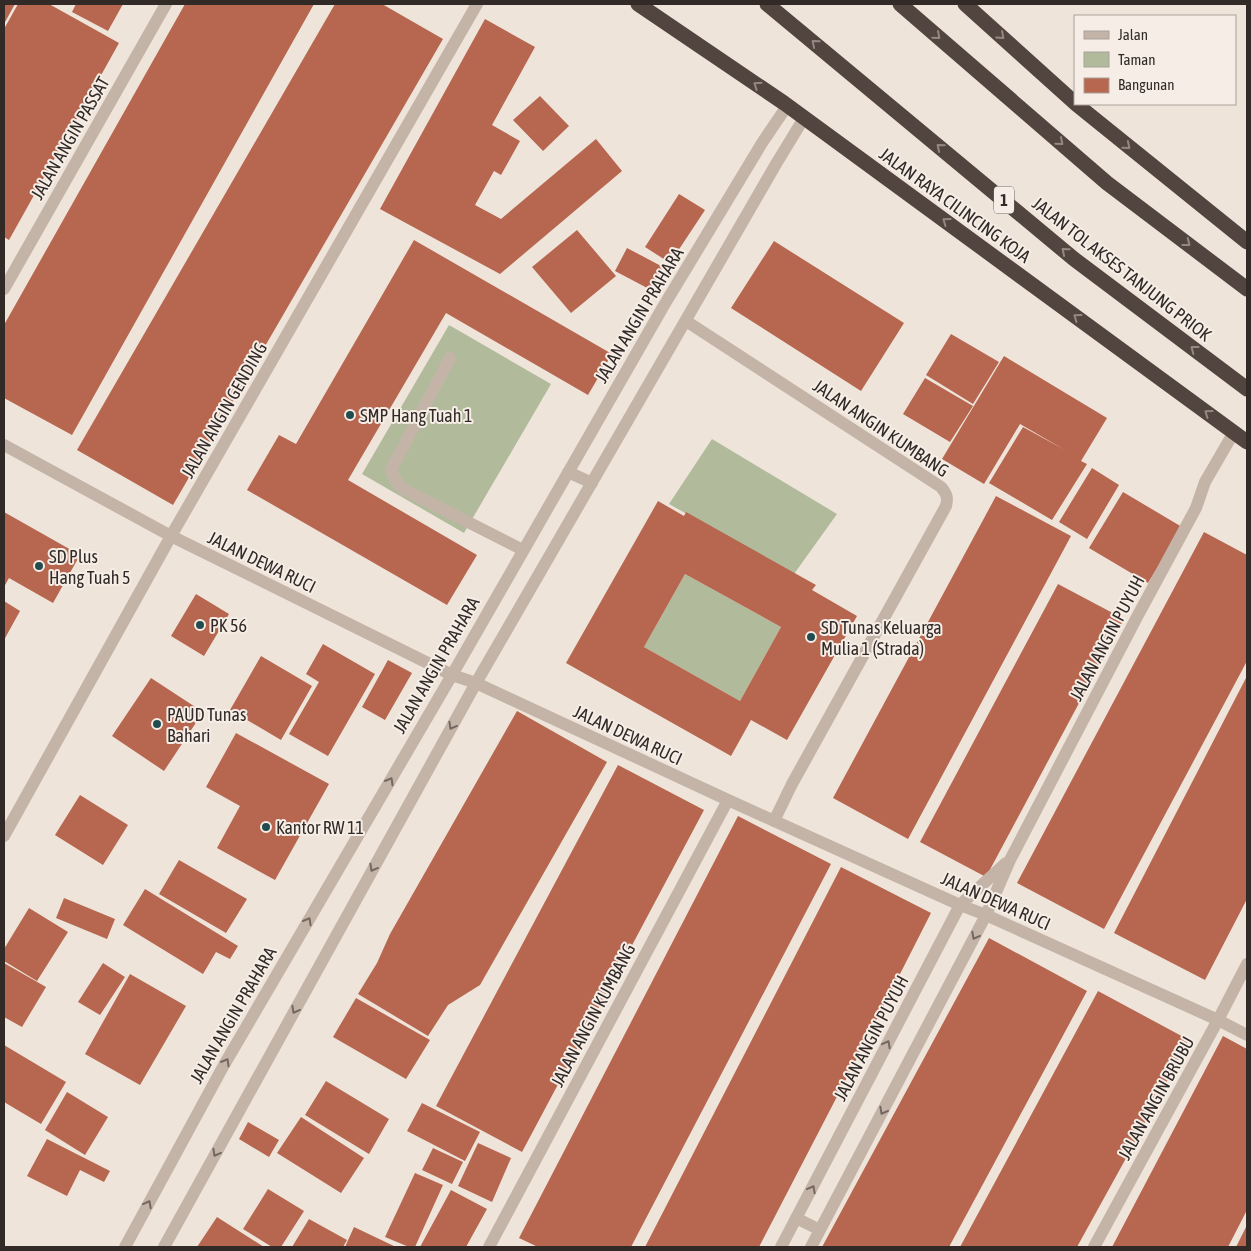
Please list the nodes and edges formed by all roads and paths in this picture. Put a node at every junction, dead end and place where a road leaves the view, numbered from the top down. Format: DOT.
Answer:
graph roads {
  1 [pos="166,4"];
  2 [pos="477,4"];
  3 [pos="638,4"];
  4 [pos="767,4"];
  5 [pos="900,4"];
  6 [pos="965,4"];
  7 [pos="1074,102"];
  8 [pos="1077,105"];
  9 [pos="787,106"];
  10 [pos="804,118"];
  11 [pos="1247,242"];
  12 [pos="4,289"];
  13 [pos="1247,289"];
  14 [pos="686,321"];
  15 [pos="450,358"];
  16 [pos="1247,389"];
  17 [pos="1234,432"];
  18 [pos="1247,442"];
  19 [pos="4,445"];
  20 [pos="568,472"];
  21 [pos="592,483"];
  22 [pos="171,536"];
  23 [pos="523,550"];
  24 [pos="452,675"];
  25 [pos="476,684"];
  26 [pos="728,800"];
  27 [pos="774,821"];
  28 [pos="4,836"];
  29 [pos="1010,860"];
  30 [pos="960,905"];
  31 [pos="986,915"];
  32 [pos="1247,964"];
  33 [pos="1218,1020"];
  34 [pos="1247,1035"];
  35 [pos="796,1218"];
  36 [pos="820,1230"];
  37 [pos="125,1247"];
  38 [pos="164,1247"];
  39 [pos="489,1247"];
  40 [pos="781,1247"];
  41 [pos="811,1247"];
  42 [pos="1094,1247"];
  1 -- 12 [label="street, JALAN ANGIN PASSAT"];
  2 -- 22 [label="street, JALAN ANGIN GENDING"];
  9 -- 3 [label="highway, JALAN RAYA CILINCING KOJA, one-way"];
  16 -- 4 [label="highway, JALAN TOL AKSES TANJUNG PRIOK / 1, one-way"];
  5 -- 13 [label="highway, one-way"];
  6 -- 7 [label="highway, one-way"];
  8 -- 11 [label="highway, one-way"];
  9 -- 10 [label="highway, JALAN RAYA CILINCING KOJA"];
  9 -- 20 [label="street, JALAN ANGIN PRAHARA"];
  10 -- 14 [label="street"];
  17 -- 10 [label="highway, JALAN RAYA CILINCING KOJA, one-way"];
  14 -- 21 [label="street"];
  14 -- 27 [label="street, JALAN ANGIN KUMBANG"];
  15 -- 23 [label="street"];
  17 -- 18 [label="highway, JALAN RAYA CILINCING KOJA"];
  17 -- 29 [label="street, JALAN ANGIN PUYUH"];
  19 -- 22 [label="street, JALAN DEWA RUCI"];
  20 -- 21 [label="street"];
  20 -- 23 [label="street, JALAN ANGIN PRAHARA"];
  21 -- 25 [label="street"];
  22 -- 24 [label="street, JALAN DEWA RUCI"];
  22 -- 28 [label="street, JALAN ANGIN GENDING"];
  23 -- 24 [label="street, JALAN ANGIN PRAHARA"];
  24 -- 25 [label="street, JALAN DEWA RUCI"];
  37 -- 24 [label="street, JALAN ANGIN PRAHARA, one-way"];
  25 -- 26 [label="street, JALAN DEWA RUCI"];
  25 -- 38 [label="street, one-way"];
  26 -- 27 [label="street, JALAN DEWA RUCI"];
  26 -- 39 [label="street, JALAN ANGIN KUMBANG"];
  27 -- 30 [label="street, JALAN DEWA RUCI"];
  29 -- 30 [label="street, JALAN ANGIN PUYUH"];
  29 -- 31 [label="street, JALAN ANGIN PUYUH"];
  30 -- 31 [label="street, JALAN DEWA RUCI"];
  35 -- 30 [label="street, JALAN ANGIN PUYUH, one-way"];
  31 -- 33 [label="street, JALAN DEWA RUCI"];
  31 -- 36 [label="street, JALAN ANGIN PUYUH, one-way"];
  32 -- 33 [label="street, JALAN ANGIN BRUBU"];
  33 -- 34 [label="street, JALAN DEWA RUCI"];
  33 -- 42 [label="street, JALAN ANGIN BRUBU"];
  35 -- 36 [label="street"];
  35 -- 40 [label="street, JALAN ANGIN PUYUH"];
  36 -- 41 [label="street, JALAN ANGIN PUYUH"];
}
